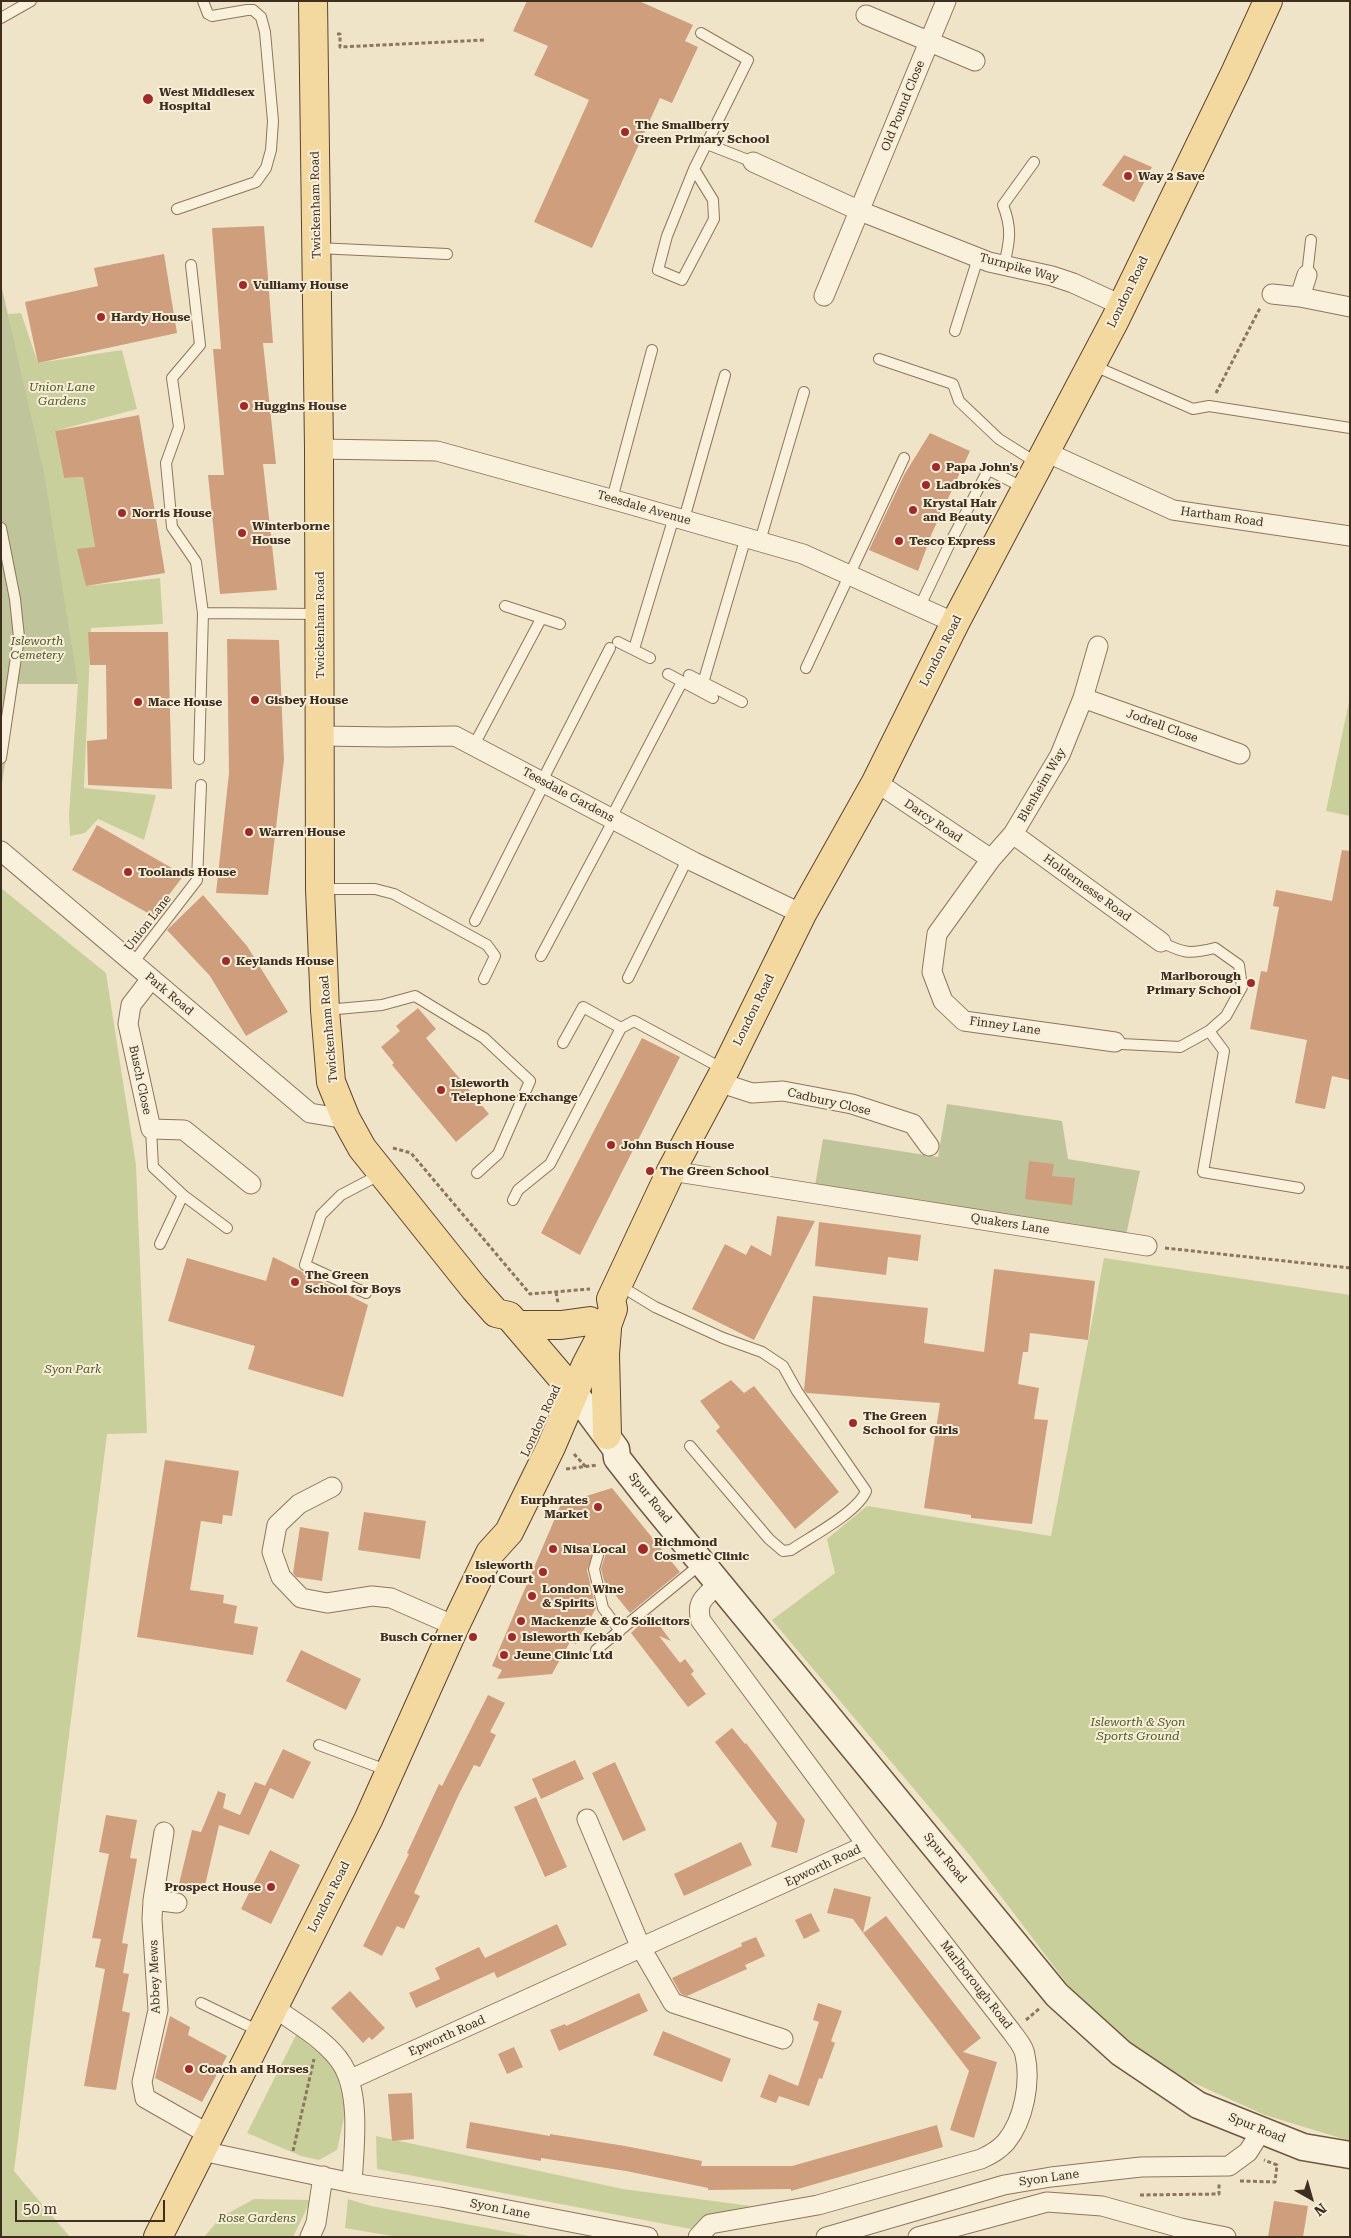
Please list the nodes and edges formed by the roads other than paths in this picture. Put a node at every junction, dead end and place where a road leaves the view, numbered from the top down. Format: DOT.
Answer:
graph roads {
  1 [pos="31,1"];
  2 [pos="203,1"];
  3 [pos="313,1"];
  4 [pos="946,1"];
  5 [pos="1268,1"];
  6 [pos="866,15"];
  7 [pos="1,18"];
  8 [pos="701,33"];
  9 [pos="929,41"];
  10 [pos="976,61"];
  11 [pos="707,144"];
  12 [pos="753,162"];
  13 [pos="1034,162"];
  14 [pos="694,169"];
  15 [pos="177,209"];
  16 [pos="860,211"];
  17 [pos="1311,240"];
  18 [pos="316,248"];
  19 [pos="447,254"];
  20 [pos="978,258"];
  21 [pos="191,265"];
  22 [pos="1004,265"];
  23 [pos="1307,275"];
  24 [pos="1272,294"];
  25 [pos="824,296"];
  26 [pos="1300,297"];
  27 [pos="1121,305"];
  28 [pos="1350,307"];
  29 [pos="955,331"];
  30 [pos="652,350"];
  31 [pos="878,360"];
  32 [pos="1090,364"];
  33 [pos="725,375"];
  34 [pos="804,392"];
  35 [pos="1350,428"];
  36 [pos="319,449"];
  37 [pos="904,458"];
  38 [pos="1042,458"];
  39 [pos="1026,489"];
  40 [pos="612,499"];
  41 [pos="679,518"];
  42 [pos="1,528"];
  43 [pos="1350,536"];
  44 [pos="753,539"];
  45 [pos="849,573"];
  46 [pos="505,606"];
  47 [pos="920,606"];
  48 [pos="203,613"];
  49 [pos="320,614"];
  50 [pos="541,619"];
  51 [pos="955,623"];
  52 [pos="560,624"];
  53 [pos="1098,646"];
  54 [pos="634,649"];
  55 [pos="650,658"];
  56 [pos="806,668"];
  57 [pos="668,674"];
  58 [pos="686,678"];
  59 [pos="703,683"];
  60 [pos="713,698"];
  61 [pos="1083,698"];
  62 [pos="742,702"];
  63 [pos="320,736"];
  64 [pos="474,746"];
  65 [pos="1240,754"];
  66 [pos="1,758"];
  67 [pos="199,759"];
  68 [pos="544,782"];
  69 [pos="876,782"];
  70 [pos="201,785"];
  71 [pos="613,818"];
  72 [pos="1013,834"];
  73 [pos="1,851"];
  74 [pos="688,858"];
  75 [pos="991,859"];
  76 [pos="320,890"];
  77 [pos="802,914"];
  78 [pos="475,921"];
  79 [pos="1161,942"];
  80 [pos="541,956"];
  81 [pos="133,963"];
  82 [pos="484,978"];
  83 [pos="628,978"];
  84 [pos="151,979"];
  85 [pos="326,1010"];
  86 [pos="621,1028"];
  87 [pos="1209,1031"];
  88 [pos="1115,1042"];
  89 [pos="563,1043"];
  90 [pos="721,1076"];
  91 [pos="346,1120"];
  92 [pos="151,1129"];
  93 [pos="929,1146"];
  94 [pos="671,1171"];
  95 [pos="477,1173"];
  96 [pos="382,1174"];
  97 [pos="251,1184"];
  98 [pos="1299,1188"];
  99 [pos="183,1195"];
  100 [pos="513,1200"];
  101 [pos="227,1228"];
  102 [pos="160,1244"];
  103 [pos="1147,1246"];
  104 [pos="366,1293"];
  105 [pos="605,1303"];
  106 [pos="506,1319"];
  107 [pos="564,1393"];
  108 [pos="612,1446"];
  109 [pos="690,1446"];
  110 [pos="332,1487"];
  111 [pos="598,1555"];
  112 [pos="703,1563"];
  113 [pos="720,1582"];
  114 [pos="454,1626"];
  115 [pos="620,1631"];
  116 [pos="596,1650"];
  117 [pos="319,1745"];
  118 [pos="390,1772"];
  119 [pos="588,1819"];
  120 [pos="164,1832"];
  121 [pos="868,1845"];
  122 [pos="153,1900"];
  123 [pos="178,1903"];
  124 [pos="642,1948"];
  125 [pos="201,2003"];
  126 [pos="274,2007"];
  127 [pos="262,2033"];
  128 [pos="783,2039"];
  129 [pos="349,2080"];
  130 [pos="1262,2130"];
  131 [pos="206,2143"];
  132 [pos="1350,2155"];
  133 [pos="323,2176"];
  134 [pos="352,2183"];
  135 [pos="158,2237"];
  136 [pos="310,2237"];
  137 [pos="648,2237"];
  138 [pos="698,2237"];
  139 [pos="826,2237"];
  140 [pos="918,2237"];
  141 [pos="1226,2237"];
  1 -- 7 [label="lane"];
  2 -- 15 [label="lane"];
  3 -- 18 [label="main road, Twickenham Road"];
  4 -- 9 [label="street, Old Pound Close"];
  5 -- 27 [label="main road, London Road"];
  6 -- 9 [label="street"];
  8 -- 11 [label="lane"];
  9 -- 10 [label="street"];
  9 -- 16 [label="street, Old Pound Close"];
  11 -- 12 [label="lane"];
  11 -- 14 [label="lane"];
  12 -- 16 [label="street, Turnpike Way"];
  13 -- 22 [label="lane"];
  14 -- 14 [label="lane"];
  16 -- 20 [label="street, Turnpike Way"];
  16 -- 25 [label="street"];
  17 -- 23 [label="lane"];
  18 -- 19 [label="lane"];
  18 -- 36 [label="main road, Twickenham Road"];
  20 -- 22 [label="street, Turnpike Way"];
  20 -- 29 [label="lane"];
  21 -- 48 [label="lane"];
  22 -- 27 [label="street, Turnpike Way"];
  23 -- 26 [label="street"];
  24 -- 26 [label="street"];
  26 -- 28 [label="street"];
  27 -- 32 [label="main road, London Road"];
  30 -- 40 [label="lane"];
  31 -- 38 [label="lane"];
  32 -- 35 [label="lane"];
  32 -- 38 [label="main road, London Road"];
  33 -- 41 [label="lane"];
  34 -- 44 [label="lane"];
  36 -- 40 [label="street, Teesdale Avenue"];
  36 -- 49 [label="main road, Twickenham Road"];
  37 -- 45 [label="lane"];
  38 -- 39 [label="main road, London Road"];
  38 -- 43 [label="street, Hartham Road"];
  39 -- 47 [label="lane"];
  39 -- 51 [label="main road, London Road"];
  40 -- 41 [label="street, Teesdale Avenue"];
  41 -- 44 [label="street, Teesdale Avenue"];
  41 -- 54 [label="lane"];
  42 -- 66 [label="lane"];
  44 -- 45 [label="street, Teesdale Avenue"];
  44 -- 59 [label="lane"];
  45 -- 47 [label="street, Teesdale Avenue"];
  45 -- 56 [label="lane"];
  46 -- 50 [label="lane"];
  47 -- 51 [label="street, Teesdale Avenue"];
  48 -- 49 [label="lane"];
  48 -- 67 [label="lane"];
  49 -- 63 [label="main road, Twickenham Road"];
  50 -- 52 [label="lane"];
  50 -- 64 [label="lane"];
  51 -- 69 [label="main road, London Road"];
  53 -- 61 [label="street, Blenheim Way"];
  54 -- 55 [label="lane"];
  54 -- 68 [label="lane"];
  57 -- 58 [label="lane"];
  58 -- 59 [label="lane"];
  58 -- 60 [label="lane"];
  58 -- 71 [label="lane"];
  59 -- 62 [label="lane"];
  61 -- 65 [label="street, Jodrell Close"];
  61 -- 72 [label="street, Blenheim Way"];
  63 -- 64 [label="street, Teesdale Gardens"];
  63 -- 76 [label="main road, Twickenham Road"];
  64 -- 68 [label="street, Teesdale Gardens"];
  68 -- 71 [label="street, Teesdale Gardens"];
  68 -- 78 [label="lane"];
  69 -- 75 [label="street, Darcy Road"];
  69 -- 77 [label="main road, London Road"];
  70 -- 81 [label="lane, Union Lane"];
  71 -- 74 [label="street, Teesdale Gardens"];
  71 -- 80 [label="lane"];
  72 -- 75 [label="street, Blenheim Way"];
  72 -- 79 [label="street, Holdernesse Road"];
  73 -- 81 [label="street, Park Road"];
  74 -- 77 [label="street, Teesdale Gardens"];
  74 -- 83 [label="lane"];
  75 -- 88 [label="street, Finney Lane"];
  76 -- 82 [label="lane"];
  76 -- 85 [label="main road, Twickenham Road"];
  77 -- 90 [label="main road, London Road"];
  79 -- 87 [label="lane"];
  81 -- 84 [label="street, Park Road"];
  84 -- 91 [label="street, Park Road"];
  84 -- 92 [label="street, Busch Close"];
  85 -- 91 [label="main road, Twickenham Road"];
  85 -- 95 [label="lane"];
  86 -- 89 [label="lane"];
  86 -- 90 [label="lane"];
  86 -- 100 [label="lane"];
  87 -- 88 [label="lane"];
  87 -- 98 [label="lane"];
  90 -- 93 [label="street, Cadbury Close"];
  90 -- 94 [label="main road, London Road"];
  91 -- 96 [label="main road, Twickenham Road"];
  92 -- 97 [label="street, Busch Close"];
  92 -- 99 [label="lane"];
  94 -- 103 [label="street, Quakers Lane"];
  94 -- 105 [label="main road, London Road"];
  96 -- 104 [label="lane"];
  96 -- 106 [label="main road, Twickenham Road"];
  99 -- 101 [label="lane"];
  99 -- 102 [label="lane"];
  105 -- 106 [label="main road"];
  105 -- 107 [label="main road, London Road"];
  105 -- 108 [label="main road"];
  105 -- 109 [label="lane"];
  106 -- 107 [label="main road, Twickenham Road"];
  107 -- 108 [label="main road, Spur Road"];
  107 -- 114 [label="main road, London Road"];
  108 -- 112 [label="main road, Spur Road"];
  110 -- 114 [label="street"];
  111 -- 115 [label="lane"];
  112 -- 113 [label="main road, Spur Road"];
  112 -- 115 [label="lane"];
  113 -- 121 [label="street, Marlborough Road"];
  113 -- 130 [label="main road, Spur Road"];
  114 -- 118 [label="main road, London Road"];
  115 -- 116 [label="lane"];
  117 -- 118 [label="lane"];
  118 -- 126 [label="main road, London Road"];
  119 -- 124 [label="street"];
  120 -- 122 [label="street, Abbey Mews"];
  121 -- 124 [label="street, Epworth Road"];
  121 -- 138 [label="street, Marlborough Road"];
  122 -- 123 [label="street"];
  122 -- 131 [label="street, Abbey Mews"];
  124 -- 128 [label="street"];
  124 -- 129 [label="street, Epworth Road"];
  125 -- 127 [label="lane"];
  126 -- 127 [label="main road, London Road"];
  126 -- 129 [label="street"];
  127 -- 131 [label="main road, London Road"];
  129 -- 134 [label="street"];
  130 -- 132 [label="main road, Spur Road"];
  130 -- 139 [label="street, Syon Lane"];
  131 -- 133 [label="street, Syon Lane"];
  131 -- 135 [label="main road, London Road"];
  133 -- 134 [label="street, Syon Lane"];
  133 -- 136 [label="street"];
  134 -- 137 [label="street, Syon Lane"];
  140 -- 141 [label="street"];
}
